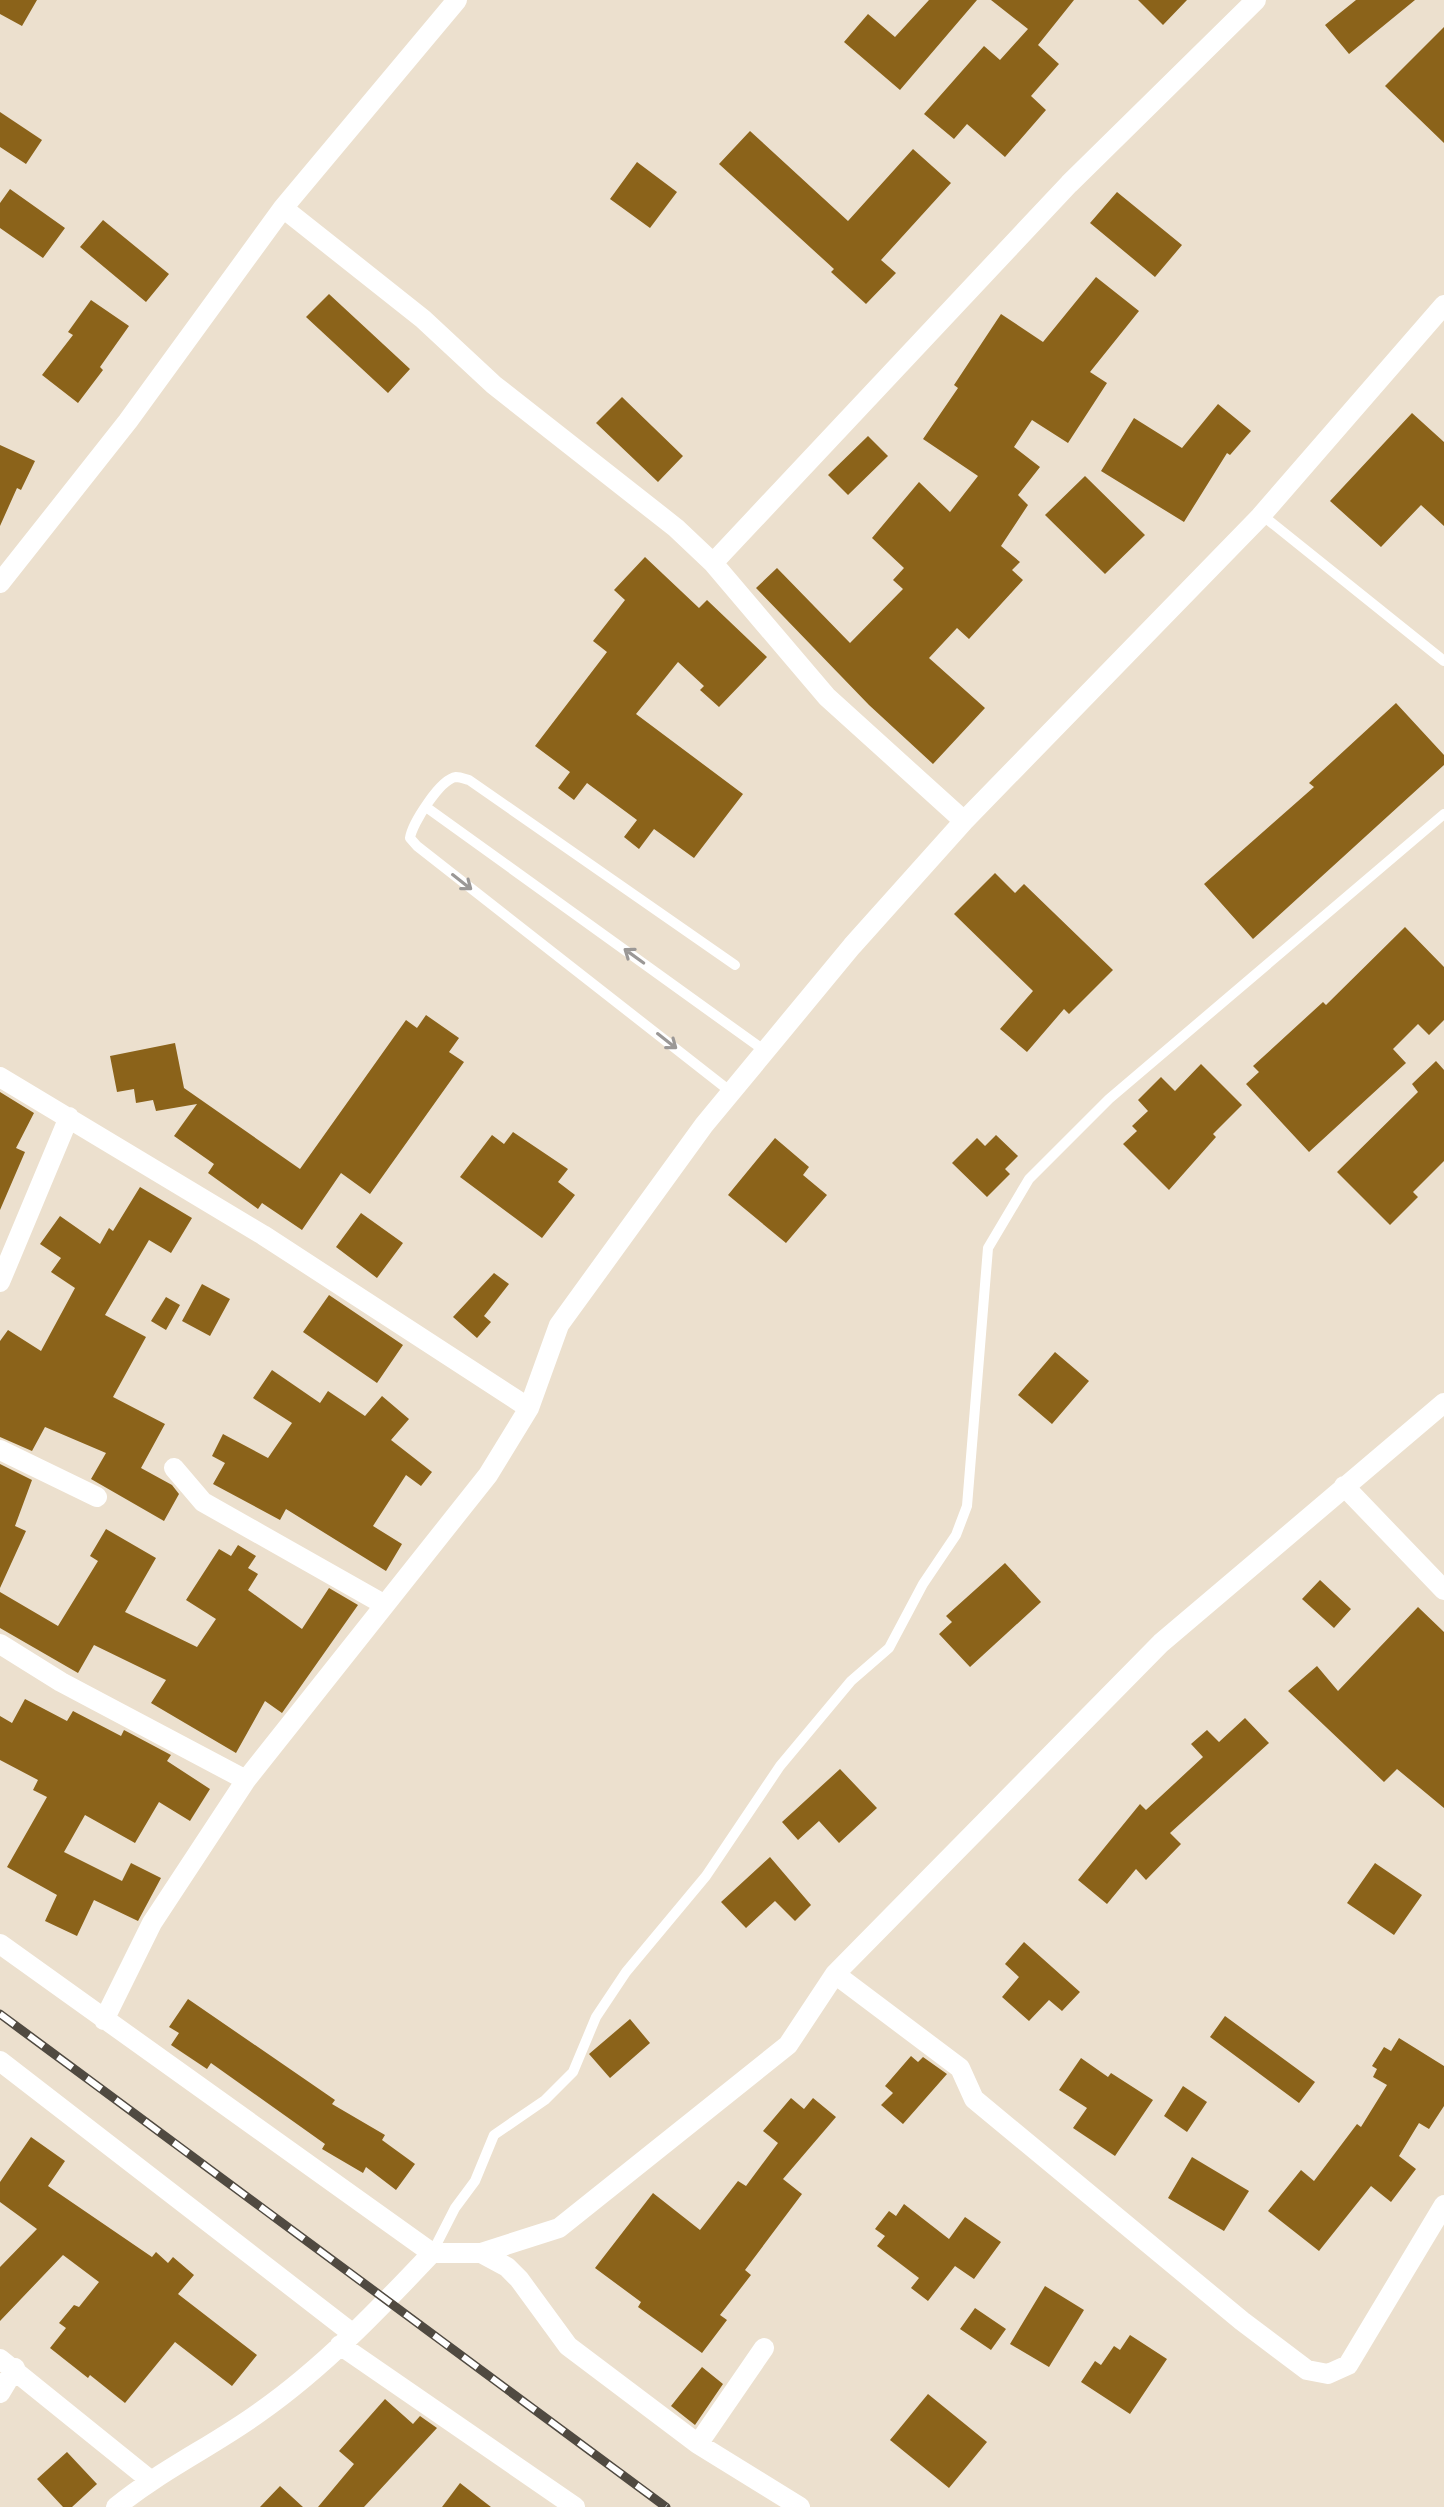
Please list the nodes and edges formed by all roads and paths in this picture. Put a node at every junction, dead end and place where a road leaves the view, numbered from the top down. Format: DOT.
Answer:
graph roads {
  1 [pos="457,0"];
  2 [pos="1256,0"];
  3 [pos="283,208"];
  4 [pos="1444,305"];
  5 [pos="1262,515"];
  6 [pos="713,563"];
  7 [pos="0,583"];
  8 [pos="1444,661"];
  9 [pos="426,807"];
  10 [pos="1444,814"];
  11 [pos="964,821"];
  12 [pos="735,965"];
  13 [pos="765,1051"];
  14 [pos="0,1077"];
  15 [pos="731,1092"];
  16 [pos="69,1117"];
  17 [pos="0,1282"];
  18 [pos="1444,1403"];
  19 [pos="529,1408"];
  20 [pos="0,1450"];
  21 [pos="174,1468"];
  22 [pos="1344,1486"];
  23 [pos="97,1497"];
  24 [pos="1444,1590"];
  25 [pos="385,1605"];
  26 [pos="0,1644"];
  27 [pos="246,1780"];
  28 [pos="0,1944"];
  29 [pos="835,1974"];
  30 [pos="104,2020"];
  31 [pos="0,2061"];
  32 [pos="1444,2205"];
  33 [pos="432,2253"];
  34 [pos="481,2253"];
  35 [pos="347,2339"];
  36 [pos="764,2348"];
  37 [pos="7,2364"];
  38 [pos="0,2393"];
  39 [pos="698,2444"];
  40 [pos="150,2480"];
  41 [pos="116,2507"];
  42 [pos="575,2507"];
  43 [pos="800,2507"];
  1 -- 3 [label="street"];
  2 -- 6 [label="street"];
  3 -- 6 [label="street"];
  3 -- 7 [label="street"];
  4 -- 5 [label="street"];
  5 -- 8 [label="lane"];
  5 -- 11 [label="street"];
  6 -- 11 [label="street"];
  9 -- 12 [label="lane"];
  13 -- 9 [label="lane, one-way"];
  9 -- 15 [label="lane, one-way"];
  10 -- 33 [label="lane"];
  11 -- 13 [label="street"];
  13 -- 15 [label="street"];
  14 -- 16 [label="street"];
  15 -- 19 [label="street"];
  16 -- 17 [label="street"];
  16 -- 19 [label="street"];
  18 -- 22 [label="street"];
  19 -- 25 [label="street"];
  20 -- 23 [label="street"];
  21 -- 25 [label="street"];
  22 -- 24 [label="street"];
  22 -- 29 [label="street"];
  25 -- 27 [label="street"];
  26 -- 27 [label="street"];
  27 -- 30 [label="street"];
  28 -- 30 [label="street"];
  29 -- 32 [label="street"];
  29 -- 34 [label="street"];
  30 -- 33 [label="street"];
  31 -- 35 [label="street"];
  33 -- 34 [label="street"];
  33 -- 35 [label="street"];
  34 -- 39 [label="street"];
  35 -- 40 [label="street"];
  35 -- 42 [label="street"];
  36 -- 39 [label="street"];
  37 -- 38 [label="street"];
  37 -- 40 [label="street"];
  39 -- 43 [label="street"];
  40 -- 41 [label="street"];
}
